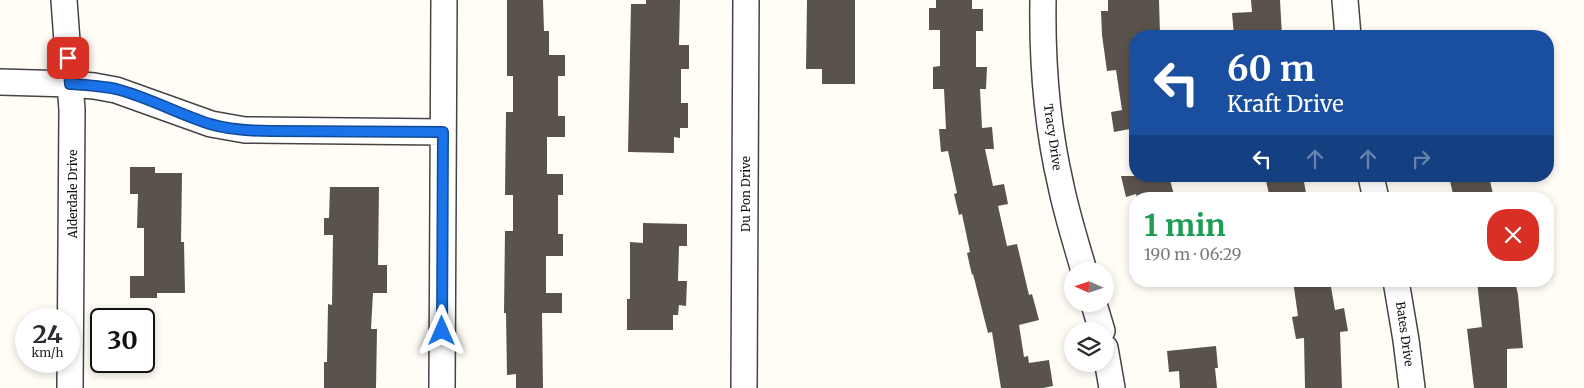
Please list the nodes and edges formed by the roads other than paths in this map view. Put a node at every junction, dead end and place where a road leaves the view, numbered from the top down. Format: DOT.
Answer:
graph roads {
  1 [pos="64,0"];
  2 [pos="444,0"];
  3 [pos="746,0"];
  4 [pos="1042,0"];
  5 [pos="1345,0"];
  6 [pos="1348,30"];
  7 [pos="0,82"];
  8 [pos="70,84"];
  9 [pos="443,132"];
  10 [pos="1082,262"];
  11 [pos="1397,287"];
  12 [pos="1109,372"];
  13 [pos="70,388"];
  14 [pos="442,388"];
  15 [pos="744,388"];
  16 [pos="1112,388"];
  17 [pos="1412,388"];
  1 -- 8 [label="street, Alderdale Drive"];
  2 -- 9 [label="street"];
  3 -- 15 [label="street, Du Pon Drive"];
  4 -- 10 [label="street, Tracy Drive"];
  5 -- 6 [label="street"];
  7 -- 8 [label="street"];
  8 -- 9 [label="street"];
  8 -- 13 [label="street, Alderdale Drive"];
  9 -- 14 [label="street"];
  11 -- 17 [label="street, Bates Drive"];
  12 -- 16 [label="street"];
}
